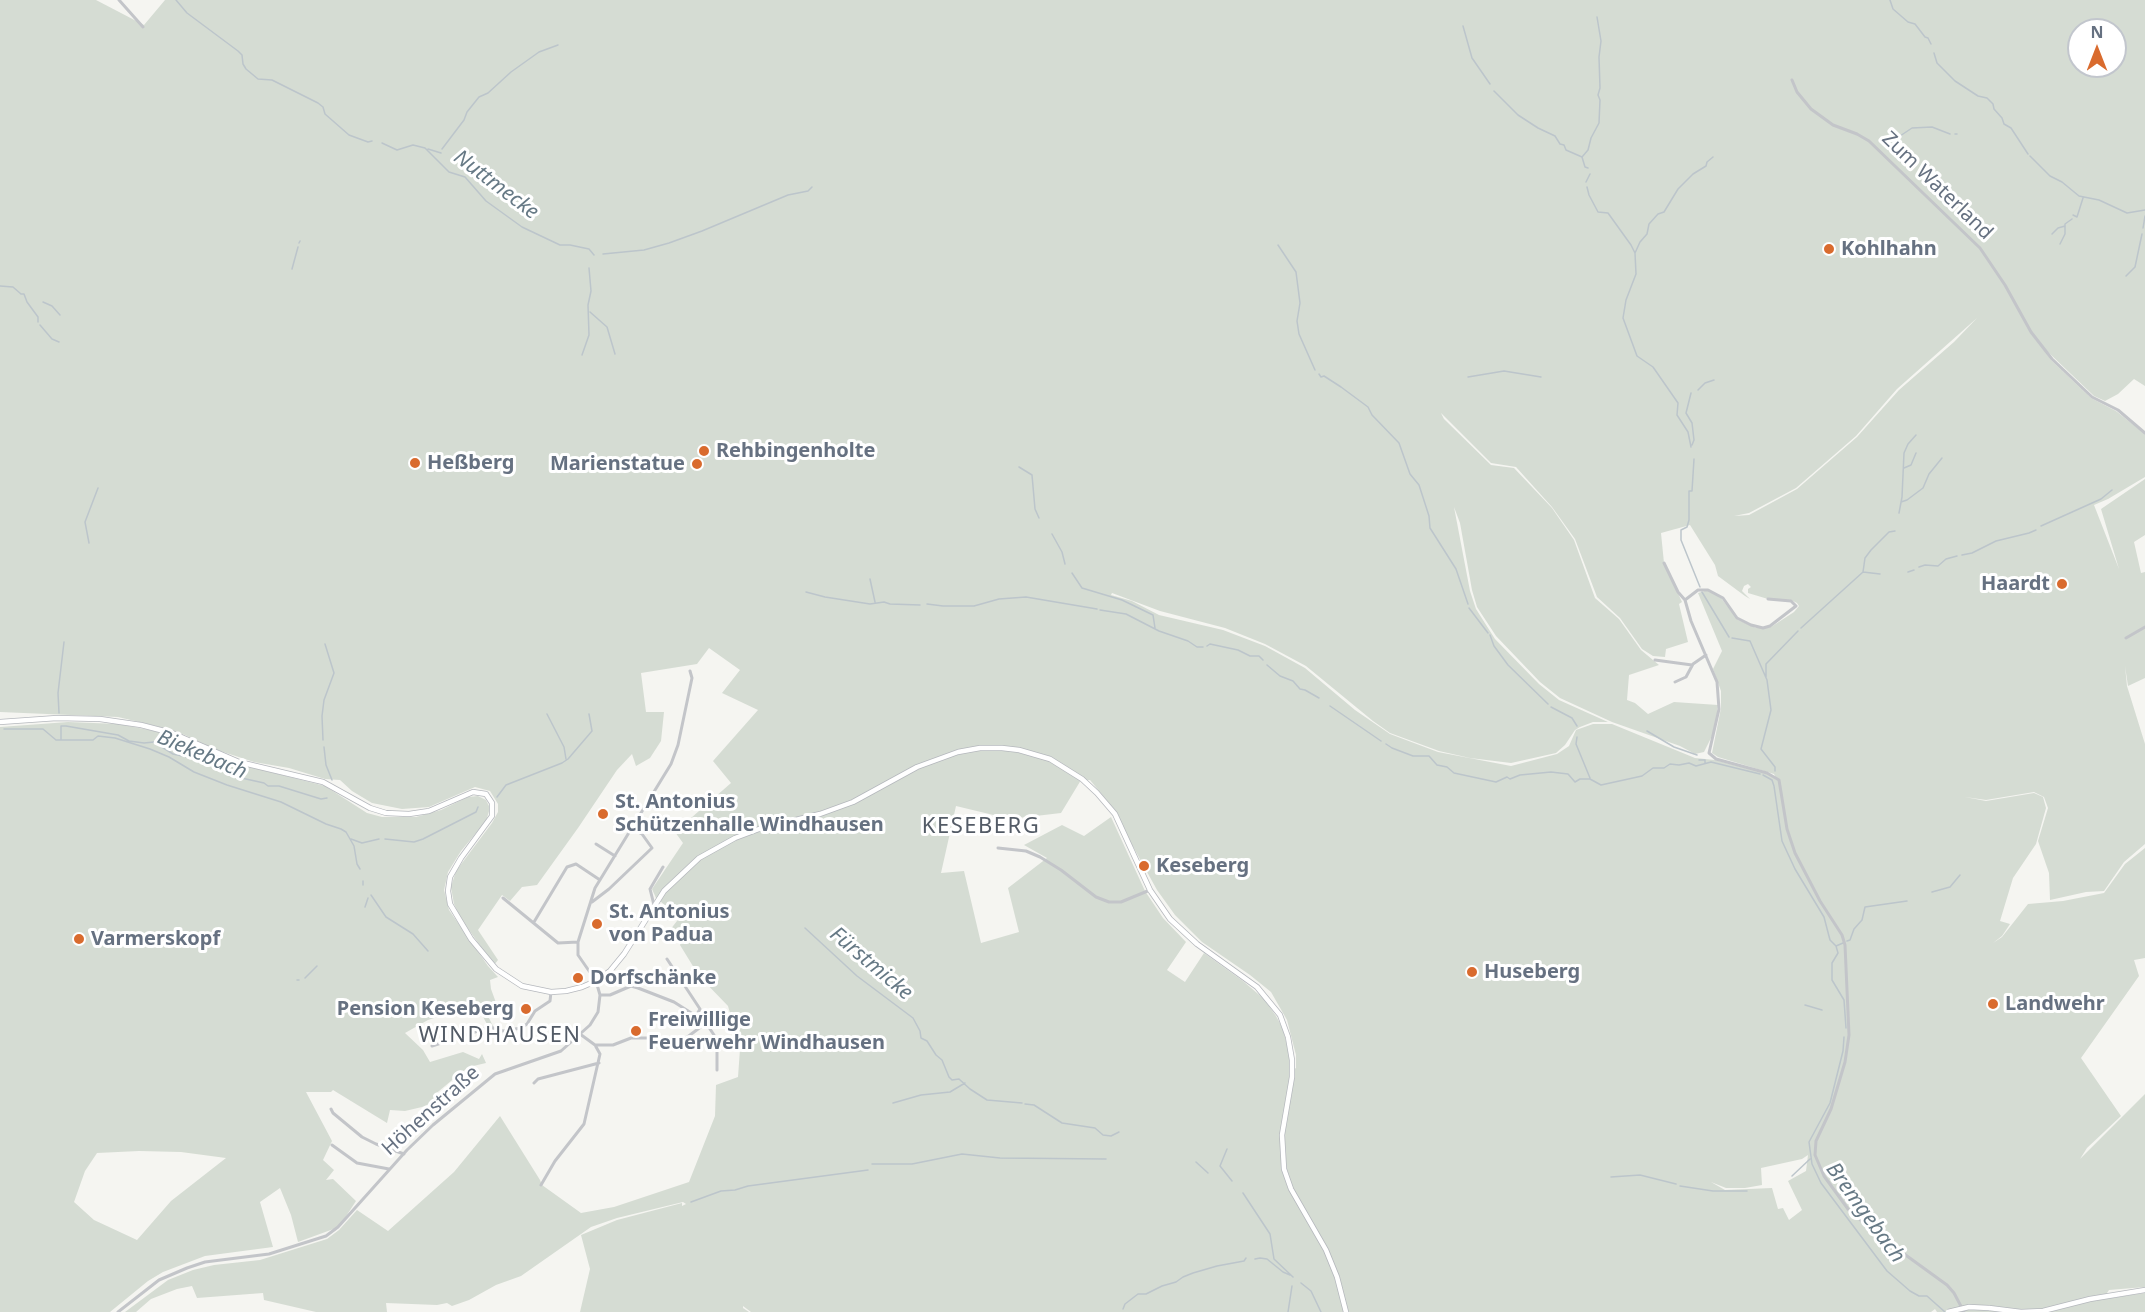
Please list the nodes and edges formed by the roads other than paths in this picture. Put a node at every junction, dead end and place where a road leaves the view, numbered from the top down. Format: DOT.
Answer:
graph roads {
  1 [pos="119,0"];
  2 [pos="142,27"];
  3 [pos="1792,80"];
  4 [pos="2145,433"];
  5 [pos="1664,563"];
  6 [pos="1768,599"];
  7 [pos="1684,600"];
  8 [pos="2145,627"];
  9 [pos="2126,638"];
  10 [pos="1706,655"];
  11 [pos="1655,660"];
  12 [pos="1692,665"];
  13 [pos="690,671"];
  14 [pos="1675,682"];
  15 [pos="0,722"];
  16 [pos="632,829"];
  17 [pos="596,844"];
  18 [pos="998,848"];
  19 [pos="615,856"];
  20 [pos="663,867"];
  21 [pos="600,880"];
  22 [pos="1150,890"];
  23 [pos="502,898"];
  24 [pos="591,903"];
  25 [pos="654,905"];
  26 [pos="534,922"];
  27 [pos="578,942"];
  28 [pos="668,959"];
  29 [pos="596,981"];
  30 [pos="551,992"];
  31 [pos="600,996"];
  32 [pos="696,1016"];
  33 [pos="705,1023"];
  34 [pos="580,1034"];
  35 [pos="595,1045"];
  36 [pos="432,1046"];
  37 [pos="599,1063"];
  38 [pos="717,1071"];
  39 [pos="534,1083"];
  40 [pos="331,1109"];
  41 [pos="332,1145"];
  42 [pos="404,1154"];
  43 [pos="389,1169"];
  44 [pos="541,1185"];
  45 [pos="2145,1290"];
  46 [pos="118,1312"];
  47 [pos="1346,1312"];
  48 [pos="1948,1312"];
  49 [pos="1964,1312"];
  1 -- 2 [label="street"];
  3 -- 4 [label="street, Zum Waterland"];
  5 -- 7 [label="street"];
  6 -- 7 [label="street"];
  7 -- 10 [label="street"];
  8 -- 9 [label="street"];
  10 -- 12 [label="street"];
  10 -- 49 [label="street"];
  11 -- 12 [label="street"];
  12 -- 14 [label="street"];
  13 -- 16 [label="street"];
  15 -- 30 [label="main road"];
  16 -- 19 [label="street"];
  16 -- 24 [label="street"];
  17 -- 19 [label="street"];
  18 -- 22 [label="street"];
  19 -- 21 [label="street"];
  20 -- 25 [label="street"];
  21 -- 24 [label="street"];
  21 -- 26 [label="street"];
  22 -- 25 [label="main road"];
  22 -- 47 [label="main road"];
  23 -- 26 [label="street"];
  24 -- 27 [label="street"];
  25 -- 29 [label="main road"];
  26 -- 27 [label="street"];
  27 -- 29 [label="street"];
  28 -- 32 [label="street"];
  29 -- 30 [label="main road"];
  29 -- 31 [label="street"];
  30 -- 36 [label="street"];
  31 -- 32 [label="street"];
  31 -- 34 [label="street, Höhenstraße"];
  32 -- 33 [label="street"];
  33 -- 35 [label="street"];
  33 -- 38 [label="street"];
  34 -- 35 [label="street"];
  34 -- 42 [label="street, Höhenstraße"];
  35 -- 37 [label="street"];
  37 -- 39 [label="street"];
  37 -- 44 [label="street"];
  40 -- 42 [label="street"];
  41 -- 43 [label="street"];
  42 -- 43 [label="street, Höhenstraße"];
  43 -- 46 [label="street, Höhenstraße"];
  45 -- 48 [label="main road, bridge"];
}
